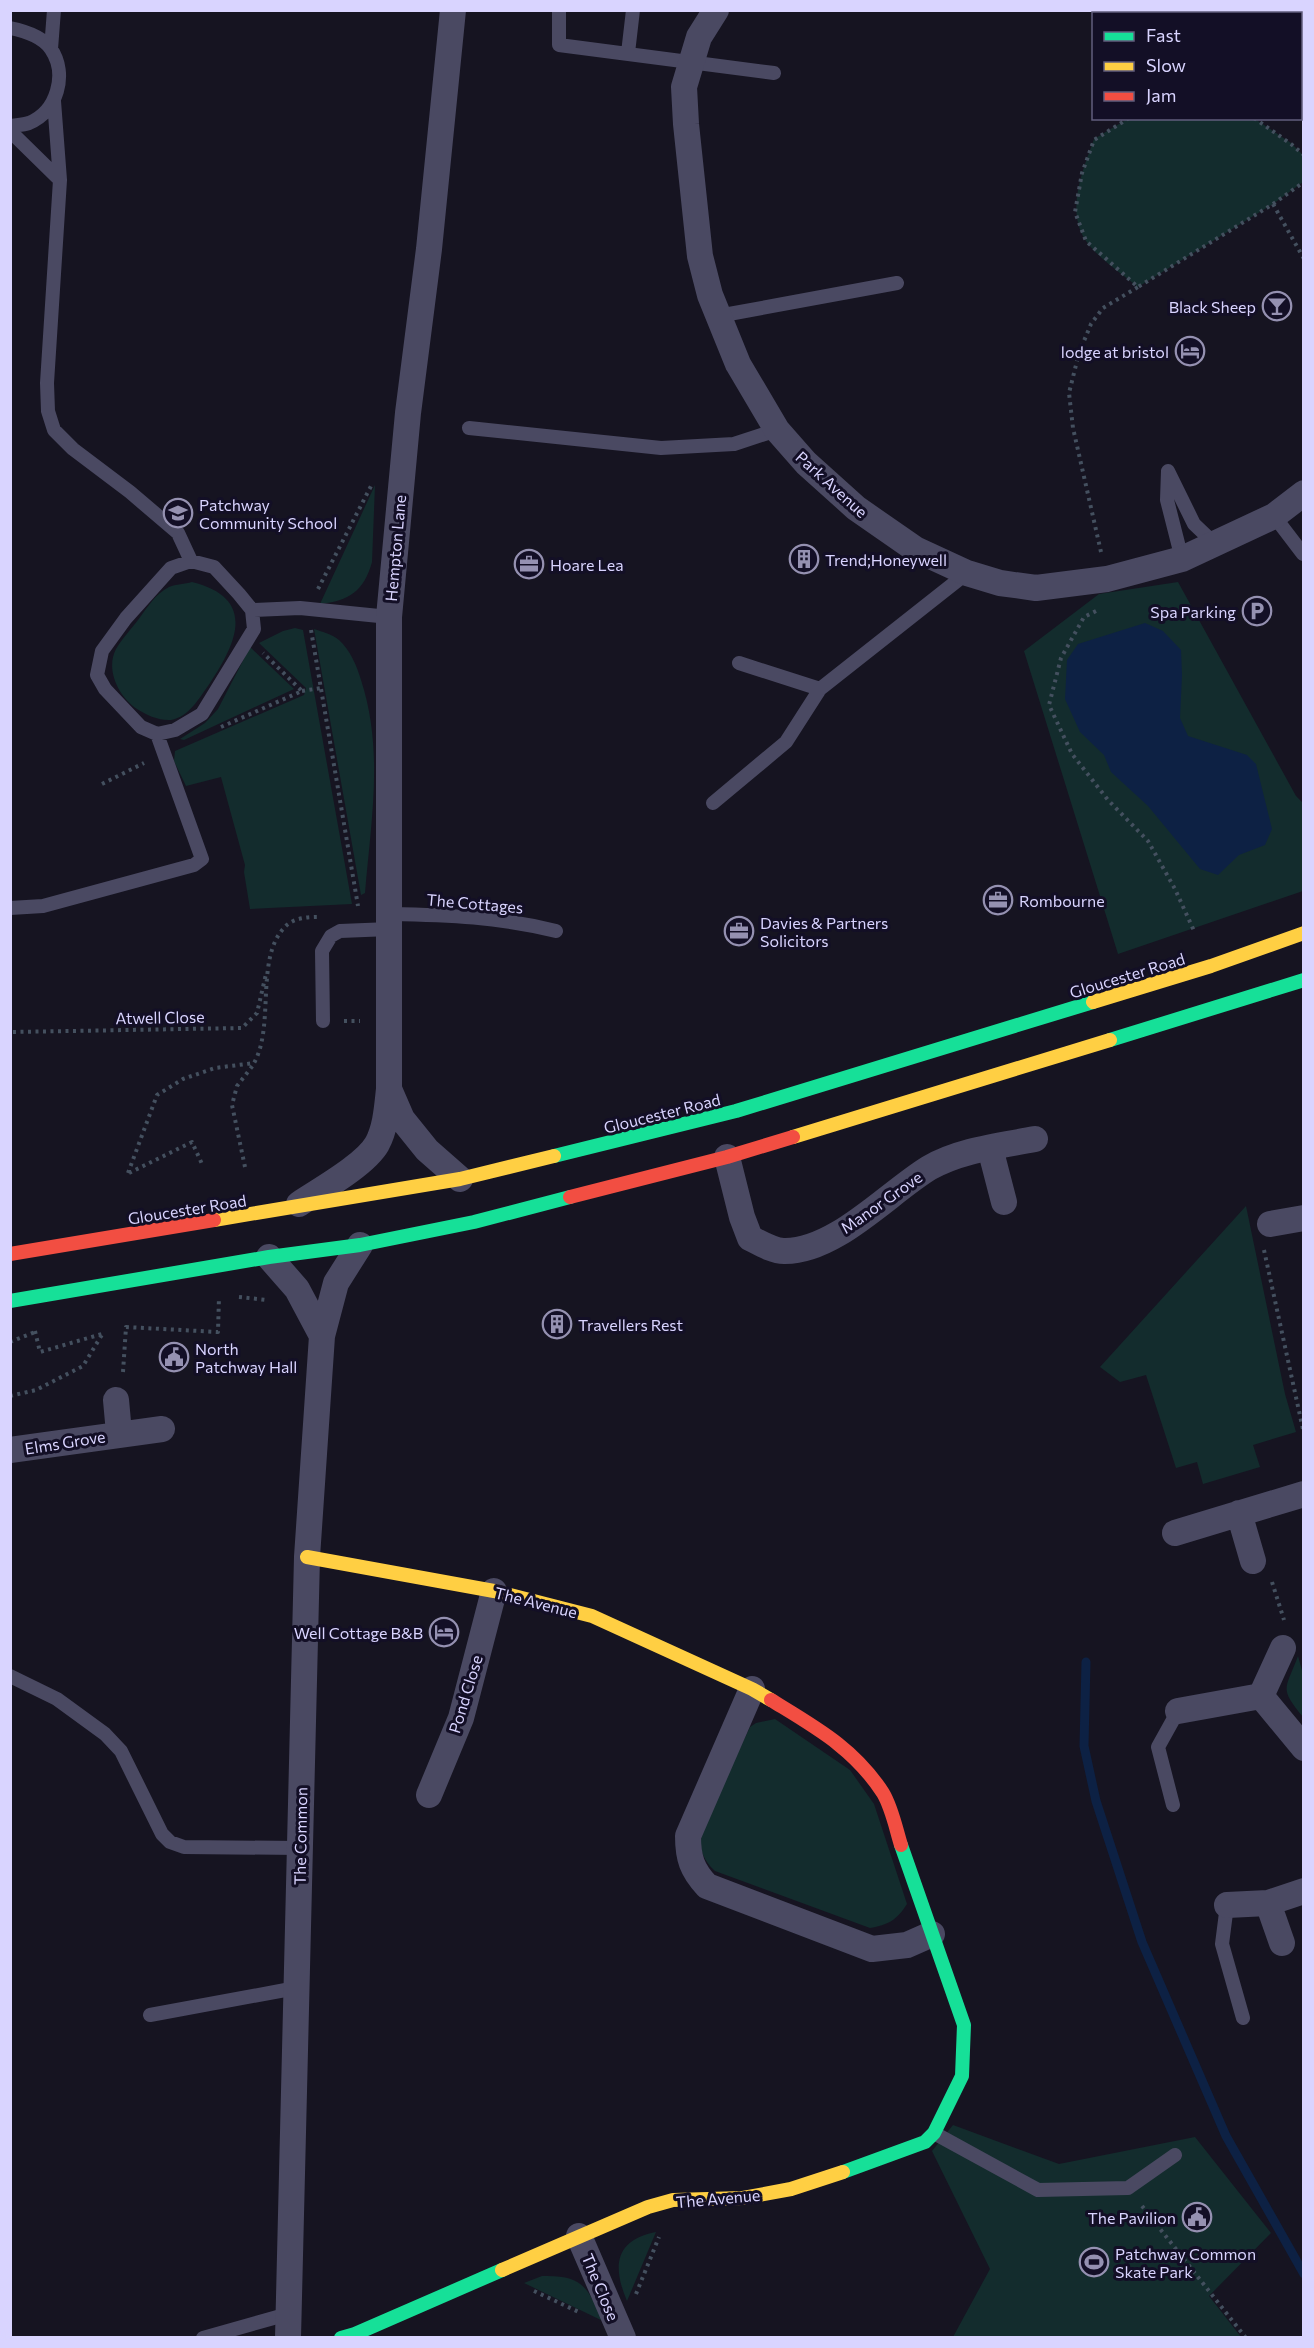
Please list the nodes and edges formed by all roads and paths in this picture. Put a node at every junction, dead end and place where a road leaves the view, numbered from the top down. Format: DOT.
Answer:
graph roads {
  1 [pos="54,10"];
  2 [pos="453,10"];
  3 [pos="559,10"];
  4 [pos="633,10"];
  5 [pos="716,10"];
  6 [pos="10,28"];
  7 [pos="51,49"];
  8 [pos="628,52"];
  9 [pos="691,62"];
  10 [pos="774,73"];
  11 [pos="54,101"];
  12 [pos="1126,120"];
  13 [pos="1257,120"];
  14 [pos="10,126"];
  15 [pos="10,131"];
  16 [pos="1304,155"];
  17 [pos="60,180"];
  18 [pos="1304,182"];
  19 [pos="1273,204"];
  20 [pos="1304,259"];
  21 [pos="897,284"];
  22 [pos="718,316"];
  23 [pos="469,428"];
  24 [pos="777,430"];
  25 [pos="376,475"];
  26 [pos="1304,493"];
  27 [pos="1274,516"];
  28 [pos="1215,544"];
  29 [pos="1303,554"];
  30 [pos="1182,559"];
  31 [pos="191,561"];
  32 [pos="967,573"];
  33 [pos="1102,607"];
  34 [pos="1092,608"];
  35 [pos="252,610"];
  36 [pos="308,610"];
  37 [pos="389,617"];
  38 [pos="739,663"];
  39 [pos="321,688"];
  40 [pos="820,688"];
  41 [pos="302,690"];
  42 [pos="157,734"];
  43 [pos="712,804"];
  44 [pos="10,908"];
  45 [pos="360,916"];
  46 [pos="325,917"];
  47 [pos="390,921"];
  48 [pos="556,931"];
  49 [pos="1304,933"];
  50 [pos="268,969"];
  51 [pos="1304,980"];
  52 [pos="323,1021"];
  53 [pos="13,1032"];
  54 [pos="254,1063"];
  55 [pos="389,1089"];
  56 [pos="1035,1139"];
  57 [pos="990,1148"];
  58 [pos="727,1157"];
  59 [pos="202,1164"];
  60 [pos="245,1167"];
  61 [pos="460,1179"];
  62 [pos="1004,1202"];
  63 [pos="296,1206"];
  64 [pos="1304,1218"];
  65 [pos="1270,1224"];
  66 [pos="360,1245"];
  67 [pos="10,1254"];
  68 [pos="269,1257"];
  69 [pos="219,1296"];
  70 [pos="10,1301"];
  71 [pos="35,1331"];
  72 [pos="322,1336"];
  73 [pos="10,1396"];
  74 [pos="116,1400"];
  75 [pos="162,1429"];
  76 [pos="119,1433"];
  77 [pos="1304,1434"];
  78 [pos="10,1450"];
  79 [pos="1304,1494"];
  80 [pos="1239,1514"];
  81 [pos="1175,1533"];
  82 [pos="307,1557"];
  83 [pos="1253,1561"];
  84 [pos="494,1591"];
  85 [pos="1283,1648"];
  86 [pos="10,1676"];
  87 [pos="752,1689"];
  88 [pos="1261,1696"];
  89 [pos="1179,1711"];
  90 [pos="1304,1748"];
  91 [pos="429,1795"];
  92 [pos="1173,1805"];
  93 [pos="300,1848"];
  94 [pos="1304,1891"];
  95 [pos="1268,1903"];
  96 [pos="1227,1905"];
  97 [pos="932,1934"];
  98 [pos="1282,1943"];
  99 [pos="296,1988"];
  100 [pos="150,2014"];
  101 [pos="1243,2018"];
  102 [pos="934,2133"];
  103 [pos="1175,2155"];
  104 [pos="1128,2188"];
  105 [pos="579,2236"];
  106 [pos="288,2326"];
  107 [pos="203,2337"];
  108 [pos="341,2337"];
  109 [pos="623,2337"];
  110 [pos="1246,2337"];
  1 -- 7 [label="lane"];
  2 -- 37 [label="street, Hempton Lane"];
  3 -- 8 [label="lane"];
  4 -- 8 [label="lane"];
  5 -- 9 [label="street, Park Avenue"];
  6 -- 7 [label="lane"];
  7 -- 11 [label="lane"];
  8 -- 9 [label="lane"];
  9 -- 10 [label="lane"];
  9 -- 22 [label="street, Park Avenue"];
  11 -- 14 [label="lane"];
  11 -- 17 [label="lane"];
  12 -- 19 [label="path"];
  13 -- 16 [label="path"];
  15 -- 17 [label="lane"];
  17 -- 31 [label="lane"];
  18 -- 19 [label="path"];
  19 -- 20 [label="path"];
  21 -- 22 [label="lane"];
  22 -- 24 [label="street, Park Avenue"];
  23 -- 24 [label="lane"];
  24 -- 32 [label="street, Park Avenue"];
  25 -- 36 [label="path"];
  26 -- 27 [label="street, Park Avenue"];
  27 -- 28 [label="street, Park Avenue"];
  27 -- 29 [label="lane"];
  28 -- 30 [label="street, Park Avenue"];
  28 -- 30 [label="lane"];
  30 -- 32 [label="street, Park Avenue"];
  31 -- 35 [label="lane"];
  31 -- 42 [label="lane"];
  32 -- 40 [label="lane"];
  33 -- 34 [label="path"];
  35 -- 36 [label="lane"];
  35 -- 42 [label="lane"];
  36 -- 37 [label="lane"];
  36 -- 39 [label="path"];
  37 -- 47 [label="street, Hempton Lane"];
  38 -- 40 [label="lane"];
  39 -- 41 [label="path"];
  39 -- 45 [label="path"];
  40 -- 43 [label="lane"];
  42 -- 44 [label="lane"];
  46 -- 50 [label="path"];
  47 -- 48 [label="lane, The Cottages"];
  47 -- 52 [label="lane, The Cottages"];
  47 -- 55 [label="street, Hempton Lane"];
  49 -- 61 [label="main road, Gloucester Road"];
  50 -- 53 [label="path, Atwell Close"];
  50 -- 54 [label="path"];
  51 -- 58 [label="main road"];
  54 -- 59 [label="path"];
  54 -- 60 [label="path"];
  55 -- 61 [label="street, Hempton Lane"];
  55 -- 63 [label="street, Hempton Lane"];
  56 -- 57 [label="street, Manor Grove"];
  57 -- 58 [label="street, Manor Grove"];
  57 -- 62 [label="street"];
  58 -- 66 [label="main road"];
  61 -- 63 [label="main road, Gloucester Road"];
  63 -- 67 [label="main road, Gloucester Road"];
  64 -- 65 [label="street"];
  65 -- 77 [label="path"];
  66 -- 68 [label="main road"];
  66 -- 72 [label="street, The Common"];
  68 -- 70 [label="main road"];
  68 -- 72 [label="street"];
  69 -- 74 [label="path"];
  71 -- 73 [label="path"];
  72 -- 82 [label="street, The Common"];
  74 -- 76 [label="street, Elms Grove"];
  75 -- 76 [label="street, Elms Grove"];
  76 -- 78 [label="street, Elms Grove"];
  79 -- 80 [label="street"];
  80 -- 81 [label="street"];
  80 -- 83 [label="street"];
  82 -- 84 [label="main road, The Avenue"];
  82 -- 93 [label="street, The Common"];
  83 -- 85 [label="path"];
  84 -- 87 [label="main road, The Avenue"];
  84 -- 91 [label="street, Pond Close"];
  85 -- 88 [label="street"];
  86 -- 93 [label="lane"];
  87 -- 97 [label="main road, The Avenue"];
  87 -- 97 [label="street"];
  88 -- 89 [label="street"];
  88 -- 90 [label="street"];
  89 -- 92 [label="lane"];
  93 -- 99 [label="street, The Common"];
  94 -- 95 [label="street"];
  95 -- 96 [label="street"];
  95 -- 98 [label="street"];
  96 -- 101 [label="lane"];
  97 -- 102 [label="main road, The Avenue"];
  99 -- 100 [label="lane"];
  99 -- 106 [label="street, The Common"];
  102 -- 104 [label="lane"];
  102 -- 105 [label="main road, The Avenue"];
  103 -- 104 [label="lane"];
  104 -- 110 [label="path"];
  105 -- 108 [label="main road, The Avenue"];
  105 -- 109 [label="street, The Close"];
  106 -- 107 [label="lane"];
}
